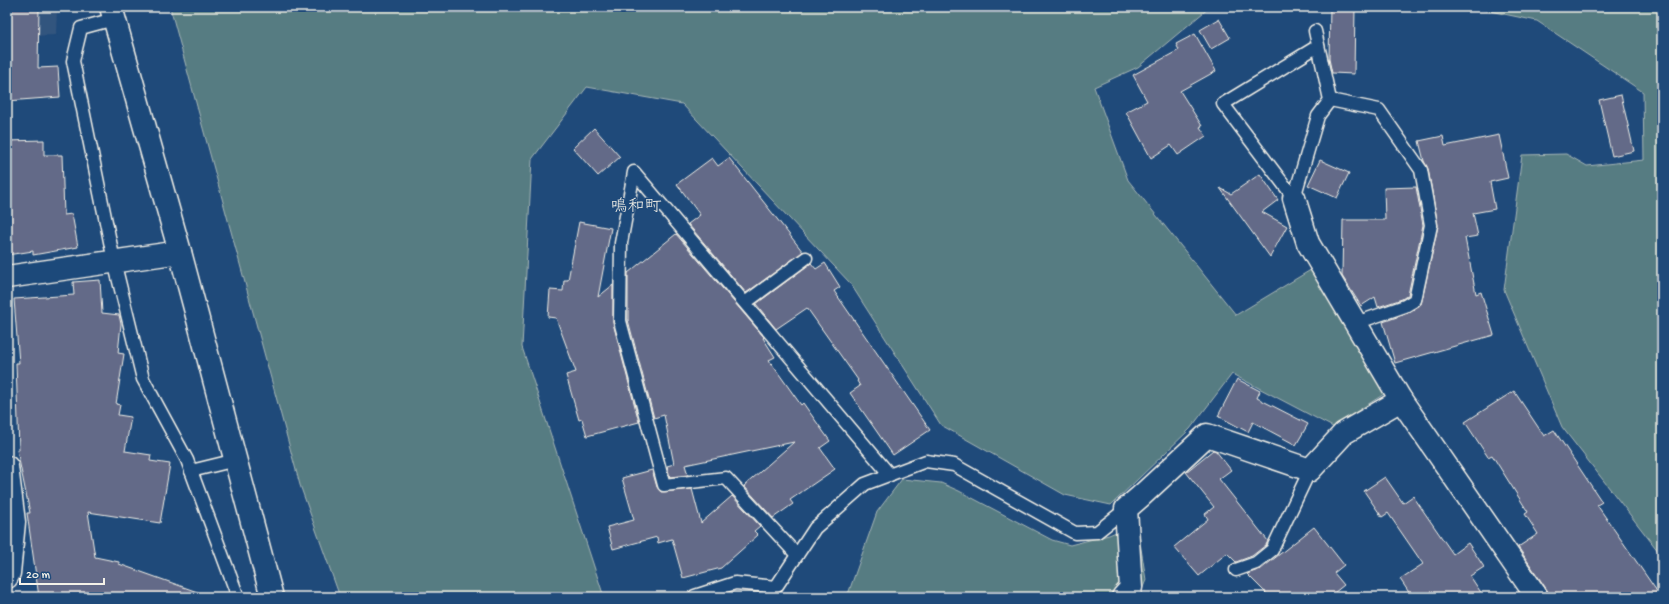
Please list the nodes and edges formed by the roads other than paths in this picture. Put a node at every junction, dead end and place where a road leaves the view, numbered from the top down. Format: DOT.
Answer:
graph roads {
  1 [pos="112,13"];
  2 [pos="1315,31"];
  3 [pos="1318,46"];
  4 [pos="1330,100"];
  5 [pos="1294,198"];
  6 [pos="180,252"];
  7 [pos="806,258"];
  8 [pos="114,261"];
  9 [pos="7,277"];
  10 [pos="745,303"];
  11 [pos="1356,323"];
  12 [pos="1400,400"];
  13 [pos="236,460"];
  14 [pos="7,467"];
  15 [pos="1310,470"];
  16 [pos="191,471"];
  17 [pos="890,475"];
  18 [pos="1126,508"];
  19 [pos="796,555"];
  20 [pos="1236,570"];
  21 [pos="7,577"];
  22 [pos="238,597"];
  23 [pos="272,597"];
  24 [pos="695,597"];
  25 [pos="1124,597"];
  26 [pos="1537,597"];
  1 -- 6 [label="street"];
  1 -- 8 [label="lane"];
  2 -- 3 [label="lane"];
  3 -- 4 [label="lane"];
  3 -- 5 [label="lane"];
  4 -- 5 [label="lane"];
  4 -- 11 [label="lane"];
  5 -- 11 [label="street"];
  6 -- 8 [label="street"];
  6 -- 13 [label="street"];
  7 -- 10 [label="lane"];
  8 -- 9 [label="street"];
  8 -- 16 [label="lane"];
  10 -- 17 [label="lane"];
  10 -- 19 [label="lane"];
  11 -- 12 [label="street"];
  12 -- 15 [label="street"];
  12 -- 26 [label="street"];
  13 -- 16 [label="lane"];
  13 -- 23 [label="street"];
  14 -- 21 [label="street"];
  15 -- 18 [label="street"];
  15 -- 20 [label="lane"];
  16 -- 22 [label="lane"];
  17 -- 18 [label="lane"];
  17 -- 19 [label="lane"];
  18 -- 25 [label="street"];
  19 -- 24 [label="lane"];
}
